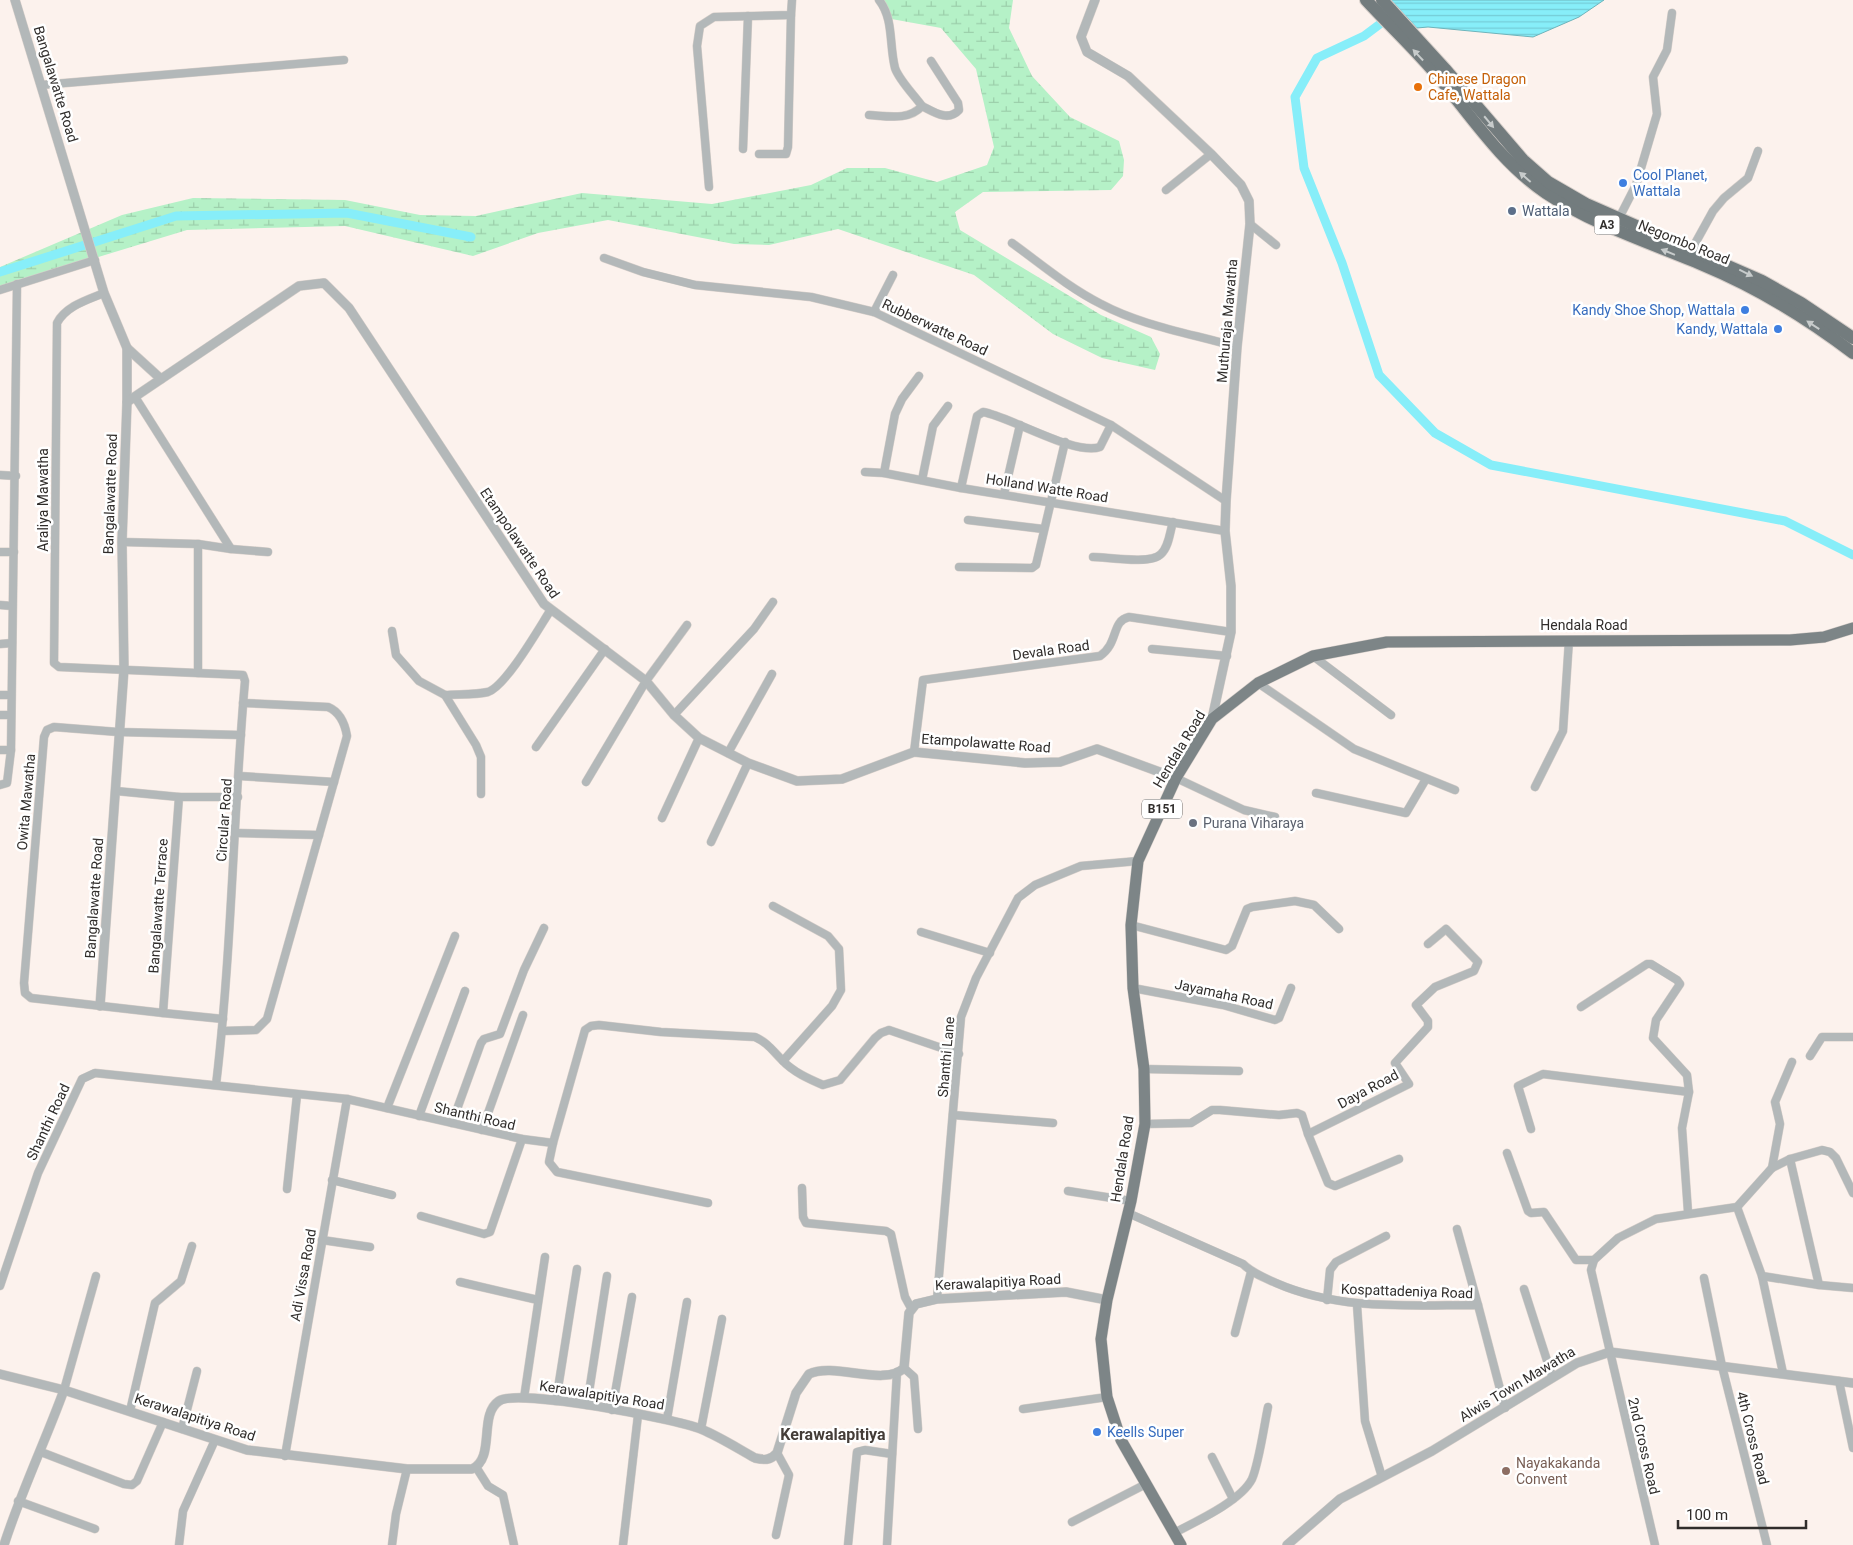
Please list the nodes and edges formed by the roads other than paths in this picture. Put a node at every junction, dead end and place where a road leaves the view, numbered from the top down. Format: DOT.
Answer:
graph roads {
  1 [pos="15,0"];
  2 [pos="792,0"];
  3 [pos="879,0"];
  4 [pos="1095,0"];
  5 [pos="1366,0"];
  6 [pos="1382,0"];
  7 [pos="1672,13"];
  8 [pos="791,15"];
  9 [pos="748,16"];
  10 [pos="1407,36"];
  11 [pos="344,60"];
  12 [pos="931,61"];
  13 [pos="41,85"];
  14 [pos="922,106"];
  15 [pos="869,115"];
  16 [pos="744,149"];
  17 [pos="1758,151"];
  18 [pos="759,154"];
  19 [pos="1211,154"];
  20 [pos="709,187"];
  21 [pos="1166,190"];
  22 [pos="1250,224"];
  23 [pos="1617,224"];
  24 [pos="1012,243"];
  25 [pos="1276,245"];
  26 [pos="1692,249"];
  27 [pos="604,258"];
  28 [pos="95,260"];
  29 [pos="893,275"];
  30 [pos="17,284"];
  31 [pos="0,290"];
  32 [pos="104,292"];
  33 [pos="874,312"];
  34 [pos="1853,338"];
  35 [pos="1237,347"];
  36 [pos="127,348"];
  37 [pos="1853,353"];
  38 [pos="919,376"];
  39 [pos="161,379"];
  40 [pos="131,400"];
  41 [pos="948,406"];
  42 [pos="1020,425"];
  43 [pos="1111,425"];
  44 [pos="1065,442"];
  45 [pos="865,472"];
  46 [pos="884,473"];
  47 [pos="0,475"];
  48 [pos="16,476"];
  49 [pos="922,480"];
  50 [pos="961,488"];
  51 [pos="1004,494"];
  52 [pos="1051,501"];
  53 [pos="1226,501"];
  54 [pos="968,520"];
  55 [pos="1173,522"];
  56 [pos="1043,529"];
  57 [pos="1225,531"];
  58 [pos="122,542"];
  59 [pos="198,544"];
  60 [pos="231,549"];
  61 [pos="0,552"];
  62 [pos="14,552"];
  63 [pos="268,552"];
  64 [pos="1093,556"];
  65 [pos="959,567"];
  66 [pos="773,602"];
  67 [pos="0,605"];
  68 [pos="12,606"];
  69 [pos="550,611"];
  70 [pos="687,625"];
  71 [pos="1853,628"];
  72 [pos="392,631"];
  73 [pos="1231,632"];
  74 [pos="1569,640"];
  75 [pos="12,643"];
  76 [pos="0,644"];
  77 [pos="605,649"];
  78 [pos="1152,649"];
  79 [pos="1226,656"];
  80 [pos="1313,656"];
  81 [pos="124,670"];
  82 [pos="198,673"];
  83 [pos="772,674"];
  84 [pos="646,681"];
  85 [pos="1258,683"];
  86 [pos="0,695"];
  87 [pos="10,695"];
  88 [pos="445,696"];
  89 [pos="243,703"];
  90 [pos="0,715"];
  91 [pos="11,715"];
  92 [pos="674,715"];
  93 [pos="1391,715"];
  94 [pos="1212,719"];
  95 [pos="118,732"];
  96 [pos="241,735"];
  97 [pos="700,738"];
  98 [pos="536,747"];
  99 [pos="0,750"];
  100 [pos="11,750"];
  101 [pos="728,752"];
  102 [pos="914,752"];
  103 [pos="748,763"];
  104 [pos="239,776"];
  105 [pos="1176,778"];
  106 [pos="1426,778"];
  107 [pos="334,782"];
  108 [pos="586,782"];
  109 [pos="0,785"];
  110 [pos="1535,787"];
  111 [pos="1455,790"];
  112 [pos="116,791"];
  113 [pos="1316,793"];
  114 [pos="481,794"];
  115 [pos="179,796"];
  116 [pos="238,797"];
  117 [pos="1275,817"];
  118 [pos="662,818"];
  119 [pos="236,833"];
  120 [pos="318,835"];
  121 [pos="711,842"];
  122 [pos="1138,861"];
  123 [pos="773,906"];
  124 [pos="1131,925"];
  125 [pos="544,928"];
  126 [pos="1340,929"];
  127 [pos="921,932"];
  128 [pos="455,936"];
  129 [pos="1428,944"];
  130 [pos="990,953"];
  131 [pos="1133,988"];
  132 [pos="1291,988"];
  133 [pos="465,991"];
  134 [pos="100,1006"];
  135 [pos="1582,1007"];
  136 [pos="163,1013"];
  137 [pos="523,1015"];
  138 [pos="223,1019"];
  139 [pos="222,1031"];
  140 [pos="1853,1037"];
  141 [pos="959,1054"];
  142 [pos="1810,1056"];
  143 [pos="783,1061"];
  144 [pos="1792,1062"];
  145 [pos="1144,1069"];
  146 [pos="1239,1071"];
  147 [pos="216,1085"];
  148 [pos="1689,1092"];
  149 [pos="297,1094"];
  150 [pos="346,1100"];
  151 [pos="387,1108"];
  152 [pos="953,1115"];
  153 [pos="419,1116"];
  154 [pos="452,1123"];
  155 [pos="1053,1123"];
  156 [pos="1145,1124"];
  157 [pos="1531,1129"];
  158 [pos="482,1130"];
  159 [pos="1308,1134"];
  160 [pos="522,1139"];
  161 [pos="552,1143"];
  162 [pos="1507,1154"];
  163 [pos="1399,1159"];
  164 [pos="1790,1159"];
  165 [pos="1772,1168"];
  166 [pos="332,1180"];
  167 [pos="802,1188"];
  168 [pos="288,1189"];
  169 [pos="1068,1192"];
  170 [pos="1853,1193"];
  171 [pos="392,1195"];
  172 [pos="708,1204"];
  173 [pos="1130,1207"];
  174 [pos="1737,1207"];
  175 [pos="1688,1212"];
  176 [pos="421,1216"];
  177 [pos="1458,1229"];
  178 [pos="1386,1236"];
  179 [pos="322,1240"];
  180 [pos="192,1246"];
  181 [pos="370,1247"];
  182 [pos="545,1257"];
  183 [pos="1594,1260"];
  184 [pos="577,1269"];
  185 [pos="1251,1272"];
  186 [pos="96,1276"];
  187 [pos="607,1276"];
  188 [pos="1762,1276"];
  189 [pos="1704,1278"];
  190 [pos="460,1282"];
  191 [pos="1819,1285"];
  192 [pos="0,1286"];
  193 [pos="1853,1288"];
  194 [pos="1524,1289"];
  195 [pos="632,1297"];
  196 [pos="938,1299"];
  197 [pos="538,1300"];
  198 [pos="1106,1300"];
  199 [pos="1326,1300"];
  200 [pos="687,1302"];
  201 [pos="1357,1305"];
  202 [pos="1478,1305"];
  203 [pos="911,1308"];
  204 [pos="722,1319"];
  205 [pos="1235,1333"];
  206 [pos="1610,1352"];
  207 [pos="1722,1366"];
  208 [pos="900,1370"];
  209 [pos="196,1371"];
  210 [pos="0,1374"];
  211 [pos="1782,1374"];
  212 [pos="1552,1376"];
  213 [pos="1839,1381"];
  214 [pos="1853,1383"];
  215 [pos="64,1390"];
  216 [pos="1107,1397"];
  217 [pos="524,1398"];
  218 [pos="556,1401"];
  219 [pos="587,1405"];
  220 [pos="1268,1407"];
  221 [pos="1505,1408"];
  222 [pos="1023,1409"];
  223 [pos="612,1410"];
  224 [pos="130,1411"];
  225 [pos="638,1415"];
  226 [pos="667,1419"];
  227 [pos="163,1422"];
  228 [pos="182,1428"];
  229 [pos="701,1429"];
  230 [pos="918,1430"];
  231 [pos="215,1440"];
  232 [pos="1853,1448"];
  233 [pos="41,1452"];
  234 [pos="777,1453"];
  235 [pos="892,1454"];
  236 [pos="285,1456"];
  237 [pos="1212,1457"];
  238 [pos="476,1467"];
  239 [pos="408,1469"];
  240 [pos="1382,1477"];
  241 [pos="1146,1484"];
  242 [pos="1233,1499"];
  243 [pos="18,1501"];
  244 [pos="1072,1522"];
  245 [pos="95,1529"];
  246 [pos="1174,1533"];
  247 [pos="776,1535"];
  248 [pos="4,1545"];
  249 [pos="179,1545"];
  250 [pos="392,1545"];
  251 [pos="514,1545"];
  252 [pos="623,1545"];
  253 [pos="848,1545"];
  254 [pos="887,1545"];
  255 [pos="1181,1545"];
  256 [pos="1287,1545"];
  257 [pos="1655,1545"];
  258 [pos="1766,1545"];
  1 -- 13 [label="street, Bangalawatte Road"];
  2 -- 8 [label="street"];
  3 -- 14 [label="street"];
  4 -- 19 [label="street, Muthuraja Mawatha"];
  5 -- 10 [label="highway, Negombo Road / A3"];
  6 -- 10 [label="highway, Negombo Road / A3"];
  7 -- 23 [label="street"];
  8 -- 9 [label="street"];
  8 -- 18 [label="street"];
  9 -- 16 [label="street"];
  9 -- 20 [label="street"];
  10 -- 23 [label="highway, Negombo Road / A3"];
  11 -- 13 [label="street"];
  12 -- 14 [label="street"];
  13 -- 28 [label="street, Bangalawatte Road"];
  14 -- 15 [label="street"];
  17 -- 26 [label="street"];
  19 -- 21 [label="street"];
  19 -- 22 [label="street, Muthuraja Mawatha"];
  22 -- 25 [label="street"];
  22 -- 35 [label="street, Muthuraja Mawatha"];
  23 -- 26 [label="highway, Negombo Road / A3"];
  37 -- 23 [label="highway, Negombo Road / A3, one-way"];
  24 -- 35 [label="street"];
  26 -- 34 [label="highway, Negombo Road / A3, one-way"];
  27 -- 33 [label="street, Rubberwatte Road"];
  28 -- 30 [label="street"];
  28 -- 32 [label="street, Bangalawatte Road"];
  29 -- 33 [label="street"];
  30 -- 31 [label="street"];
  30 -- 48 [label="street"];
  32 -- 36 [label="street, Bangalawatte Road"];
  32 -- 81 [label="street, Araliya Mawatha"];
  33 -- 43 [label="street, Rubberwatte Road"];
  35 -- 53 [label="street, Muthuraja Mawatha"];
  36 -- 39 [label="street"];
  36 -- 40 [label="street, Bangalawatte Road"];
  38 -- 46 [label="street"];
  39 -- 40 [label="street, Etampolawatte Road"];
  39 -- 69 [label="street, Etampolawatte Road"];
  40 -- 58 [label="street, Bangalawatte Road"];
  40 -- 60 [label="street"];
  41 -- 49 [label="street"];
  42 -- 44 [label="street"];
  42 -- 50 [label="street"];
  42 -- 51 [label="street"];
  43 -- 44 [label="street"];
  43 -- 53 [label="street, Rubberwatte Road"];
  44 -- 52 [label="street"];
  45 -- 46 [label="street, Holland Watte Road"];
  46 -- 49 [label="street, Holland Watte Road"];
  47 -- 48 [label="street"];
  48 -- 62 [label="street"];
  49 -- 50 [label="street, Holland Watte Road"];
  50 -- 51 [label="street, Holland Watte Road"];
  51 -- 52 [label="street, Holland Watte Road"];
  52 -- 55 [label="street, Holland Watte Road"];
  52 -- 56 [label="street"];
  53 -- 57 [label="street, Muthuraja Mawatha"];
  54 -- 56 [label="street"];
  55 -- 57 [label="street, Holland Watte Road"];
  55 -- 64 [label="street"];
  56 -- 65 [label="street"];
  57 -- 73 [label="street, Muthuraja Mawatha"];
  58 -- 59 [label="street"];
  58 -- 81 [label="street, Bangalawatte Road"];
  59 -- 60 [label="street"];
  59 -- 82 [label="street"];
  60 -- 63 [label="street"];
  61 -- 62 [label="street"];
  62 -- 68 [label="street"];
  66 -- 92 [label="street"];
  67 -- 68 [label="street"];
  68 -- 75 [label="street"];
  69 -- 77 [label="street, Etampolawatte Road"];
  69 -- 88 [label="street"];
  70 -- 84 [label="street"];
  71 -- 74 [label="main road, Hendala Road / B151"];
  72 -- 88 [label="street"];
  73 -- 79 [label="street, Muthuraja Mawatha"];
  73 -- 102 [label="street, Devala Road"];
  74 -- 80 [label="main road, Hendala Road / B151"];
  74 -- 110 [label="street"];
  75 -- 76 [label="street"];
  75 -- 87 [label="street"];
  77 -- 84 [label="street, Etampolawatte Road"];
  77 -- 98 [label="street"];
  78 -- 79 [label="street"];
  79 -- 94 [label="street, Muthuraja Mawatha"];
  80 -- 85 [label="main road, Hendala Road / B151"];
  80 -- 93 [label="street"];
  81 -- 82 [label="street, Circular Road"];
  81 -- 95 [label="street, Bangalawatte Road"];
  82 -- 89 [label="street, Circular Road"];
  83 -- 101 [label="street"];
  84 -- 92 [label="street, Etampolawatte Road"];
  84 -- 108 [label="street"];
  85 -- 94 [label="main road, Hendala Road / B151"];
  85 -- 106 [label="street"];
  86 -- 87 [label="street"];
  87 -- 91 [label="street"];
  88 -- 114 [label="street"];
  89 -- 96 [label="street, Circular Road"];
  89 -- 107 [label="street"];
  90 -- 91 [label="street"];
  91 -- 100 [label="street"];
  92 -- 97 [label="street, Etampolawatte Road"];
  94 -- 105 [label="main road, Hendala Road / B151"];
  95 -- 96 [label="street, Owita Mawatha"];
  95 -- 112 [label="street, Bangalawatte Road"];
  95 -- 134 [label="street, Owita Mawatha"];
  96 -- 104 [label="street, Circular Road"];
  97 -- 101 [label="street, Etampolawatte Road"];
  97 -- 118 [label="street"];
  99 -- 100 [label="street"];
  100 -- 109 [label="street"];
  101 -- 103 [label="street, Etampolawatte Road"];
  102 -- 103 [label="street, Etampolawatte Road"];
  102 -- 105 [label="street, Etampolawatte Road"];
  103 -- 121 [label="street"];
  104 -- 107 [label="street"];
  104 -- 116 [label="street, Circular Road"];
  105 -- 117 [label="street"];
  105 -- 122 [label="main road, Hendala Road / B151"];
  106 -- 111 [label="street"];
  106 -- 113 [label="street"];
  107 -- 120 [label="street"];
  112 -- 115 [label="street"];
  112 -- 134 [label="street, Bangalawatte Road"];
  115 -- 116 [label="street"];
  115 -- 136 [label="street, Bangalawatte Terrace"];
  116 -- 119 [label="street, Circular Road"];
  119 -- 120 [label="street"];
  119 -- 138 [label="street, Circular Road"];
  120 -- 139 [label="street"];
  122 -- 124 [label="main road, Hendala Road / B151"];
  122 -- 130 [label="street, Shanthi Lane"];
  123 -- 143 [label="street"];
  124 -- 126 [label="street"];
  124 -- 131 [label="main road, Hendala Road / B151"];
  125 -- 154 [label="street"];
  127 -- 130 [label="street"];
  128 -- 151 [label="street"];
  129 -- 159 [label="street, Daya Road"];
  130 -- 141 [label="street, Shanthi Lane"];
  131 -- 132 [label="street, Jayamaha Road"];
  131 -- 145 [label="main road, Hendala Road / B151"];
  133 -- 153 [label="street"];
  134 -- 136 [label="street"];
  135 -- 148 [label="street"];
  136 -- 138 [label="street"];
  137 -- 158 [label="street"];
  138 -- 139 [label="street, Circular Road"];
  139 -- 147 [label="street, Circular Road"];
  140 -- 142 [label="street"];
  141 -- 143 [label="street"];
  141 -- 152 [label="street, Shanthi Lane"];
  143 -- 161 [label="street"];
  144 -- 165 [label="street"];
  145 -- 146 [label="street"];
  145 -- 156 [label="main road, Hendala Road / B151"];
  147 -- 149 [label="street, Shanthi Road"];
  147 -- 192 [label="street, Shanthi Road"];
  148 -- 157 [label="street"];
  148 -- 175 [label="street"];
  149 -- 150 [label="street, Shanthi Road"];
  149 -- 168 [label="street"];
  150 -- 151 [label="street, Shanthi Road"];
  150 -- 166 [label="street, Adi Vissa Road"];
  151 -- 153 [label="street, Shanthi Road"];
  152 -- 155 [label="street"];
  152 -- 196 [label="street, Shanthi Lane"];
  153 -- 154 [label="street, Shanthi Road"];
  154 -- 158 [label="street, Shanthi Road"];
  156 -- 159 [label="street"];
  156 -- 173 [label="main road, Hendala Road / B151"];
  158 -- 160 [label="street, Shanthi Road"];
  159 -- 163 [label="street"];
  160 -- 161 [label="street, Shanthi Road"];
  160 -- 176 [label="street"];
  161 -- 172 [label="street"];
  162 -- 183 [label="street"];
  164 -- 165 [label="street"];
  164 -- 170 [label="street"];
  164 -- 191 [label="street"];
  165 -- 174 [label="street"];
  166 -- 171 [label="street"];
  166 -- 179 [label="street, Adi Vissa Road"];
  167 -- 203 [label="street"];
  169 -- 173 [label="street, Kospattadeniya Road"];
  173 -- 185 [label="street, Kospattadeniya Road"];
  173 -- 198 [label="main road, Hendala Road / B151"];
  174 -- 175 [label="street"];
  174 -- 188 [label="street"];
  175 -- 183 [label="street"];
  177 -- 202 [label="street"];
  178 -- 199 [label="street"];
  179 -- 181 [label="street"];
  179 -- 236 [label="street, Adi Vissa Road"];
  180 -- 224 [label="street"];
  182 -- 197 [label="street"];
  183 -- 206 [label="street, 2nd Cross Road"];
  184 -- 218 [label="street"];
  185 -- 199 [label="street, Kospattadeniya Road"];
  185 -- 205 [label="street"];
  186 -- 215 [label="street"];
  187 -- 219 [label="street"];
  188 -- 191 [label="street"];
  188 -- 211 [label="street"];
  189 -- 207 [label="street, 4th Cross Road"];
  190 -- 197 [label="street"];
  191 -- 193 [label="street"];
  194 -- 212 [label="street"];
  195 -- 223 [label="street"];
  196 -- 198 [label="street, Kerawalapitiya Road"];
  196 -- 203 [label="street, Kerawalapitiya Road"];
  197 -- 217 [label="street"];
  198 -- 216 [label="main road, Hendala Road / B151"];
  199 -- 201 [label="street, Kospattadeniya Road"];
  200 -- 226 [label="street"];
  201 -- 202 [label="street, Kospattadeniya Road"];
  201 -- 240 [label="street"];
  202 -- 221 [label="street, Kospattadeniya Road"];
  203 -- 208 [label="street"];
  204 -- 229 [label="street"];
  206 -- 207 [label="street, Alwis Town Mawatha"];
  206 -- 212 [label="street, Alwis Town Mawatha"];
  206 -- 257 [label="street, 2nd Cross Road"];
  207 -- 211 [label="street, Alwis Town Mawatha"];
  207 -- 258 [label="street, 4th Cross Road"];
  208 -- 230 [label="street"];
  208 -- 234 [label="street"];
  208 -- 235 [label="street"];
  209 -- 228 [label="street"];
  210 -- 215 [label="street, Kerawalapitiya Road"];
  211 -- 213 [label="street, Alwis Town Mawatha"];
  212 -- 221 [label="street, Alwis Town Mawatha"];
  213 -- 214 [label="street, Alwis Town Mawatha"];
  213 -- 232 [label="street"];
  215 -- 224 [label="street, Kerawalapitiya Road"];
  215 -- 233 [label="street"];
  216 -- 222 [label="street"];
  216 -- 241 [label="main road, Hendala Road / B151"];
  217 -- 218 [label="street, Kerawalapitiya Road"];
  217 -- 238 [label="street, Kerawalapitiya Road"];
  218 -- 219 [label="street, Kerawalapitiya Road"];
  219 -- 223 [label="street, Kerawalapitiya Road"];
  220 -- 242 [label="street"];
  221 -- 240 [label="street, Alwis Town Mawatha"];
  223 -- 225 [label="street, Kerawalapitiya Road"];
  224 -- 227 [label="street, Kerawalapitiya Road"];
  225 -- 226 [label="street, Kerawalapitiya Road"];
  225 -- 252 [label="street"];
  226 -- 229 [label="street, Kerawalapitiya Road"];
  227 -- 228 [label="street, Kerawalapitiya Road"];
  227 -- 233 [label="street"];
  228 -- 231 [label="street, Kerawalapitiya Road"];
  229 -- 234 [label="street, Kerawalapitiya Road"];
  231 -- 236 [label="street, Kerawalapitiya Road"];
  231 -- 249 [label="street"];
  233 -- 243 [label="street"];
  234 -- 247 [label="street"];
  235 -- 253 [label="street"];
  235 -- 254 [label="street"];
  236 -- 239 [label="street, Kerawalapitiya Road"];
  237 -- 242 [label="street"];
  238 -- 239 [label="street, Kerawalapitiya Road"];
  238 -- 251 [label="street"];
  239 -- 250 [label="street"];
  240 -- 256 [label="street, Alwis Town Mawatha"];
  241 -- 244 [label="street"];
  241 -- 246 [label="main road, Hendala Road / B151"];
  242 -- 246 [label="street"];
  243 -- 245 [label="street"];
  243 -- 248 [label="street"];
  246 -- 255 [label="main road, Hendala Road / B151"];
}
